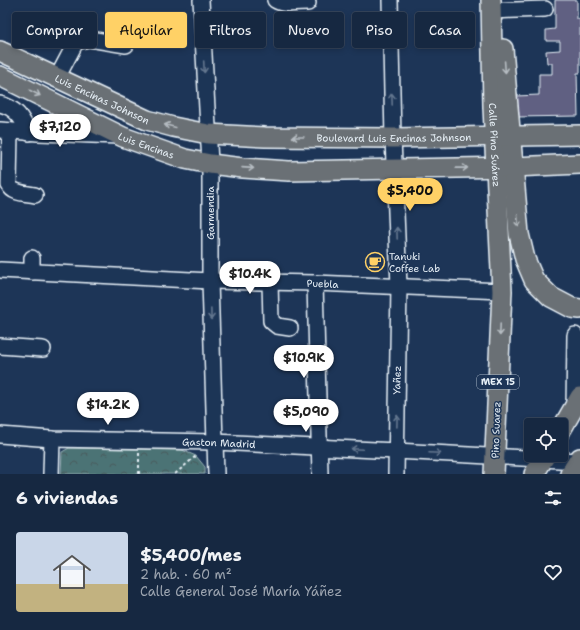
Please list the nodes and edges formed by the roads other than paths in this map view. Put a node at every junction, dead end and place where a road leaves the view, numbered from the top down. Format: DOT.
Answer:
graph roads {
  1 [pos="201,0"];
  2 [pos="275,0"];
  3 [pos="390,0"];
  4 [pos="308,3"];
  5 [pos="495,5"];
  6 [pos="545,9"];
  7 [pos="105,42"];
  8 [pos="0,52"];
  9 [pos="0,76"];
  10 [pos="57,78"];
  11 [pos="0,104"];
  12 [pos="5,131"];
  13 [pos="208,134"];
  14 [pos="502,135"];
  15 [pos="580,135"];
  16 [pos="123,136"];
  17 [pos="35,137"];
  18 [pos="393,138"];
  19 [pos="210,164"];
  20 [pos="580,164"];
  21 [pos="394,169"];
  22 [pos="507,172"];
  23 [pos="35,195"];
  24 [pos="0,270"];
  25 [pos="210,281"];
  26 [pos="270,282"];
  27 [pos="315,283"];
  28 [pos="399,286"];
  29 [pos="502,291"];
  30 [pos="580,309"];
  31 [pos="290,328"];
  32 [pos="575,335"];
  33 [pos="0,346"];
  34 [pos="43,348"];
  35 [pos="577,402"];
  36 [pos="568,418"];
  37 [pos="0,435"];
  38 [pos="52,439"];
  39 [pos="215,442"];
  40 [pos="319,447"];
  41 [pos="396,451"];
  42 [pos="541,463"];
  43 [pos="494,465"];
  44 [pos="577,466"];
  45 [pos="51,474"];
  46 [pos="216,474"];
  47 [pos="320,474"];
  48 [pos="396,474"];
  1 -- 13 [label="street, Garmendia, one-way"];
  2 -- 4 [label="street"];
  18 -- 3 [label="street, Yañez, one-way"];
  5 -- 6 [label="street"];
  5 -- 14 [label="main road, Calle Pino Suárez / MEX 15, one-way"];
  7 -- 10 [label="street"];
  8 -- 10 [label="main road, Luis Encinas Johnson"];
  9 -- 16 [label="main road, Luis Encinas, one-way"];
  13 -- 10 [label="main road, Luis Encinas Johnson, one-way"];
  11 -- 17 [label="street"];
  12 -- 17 [label="street"];
  12 -- 23 [label="street"];
  18 -- 13 [label="main road, Boulevard Luis Encinas Johnson, one-way"];
  13 -- 19 [label="street, Garmendia"];
  14 -- 15 [label="main road, Boulevard Luis Encinas Johnson"];
  14 -- 18 [label="main road, Boulevard Luis Encinas Johnson"];
  14 -- 22 [label="main road, Calle Pino Suárez / MEX 15"];
  16 -- 17 [label="street"];
  16 -- 19 [label="main road, Luis Encinas"];
  18 -- 21 [label="street, Yañez"];
  19 -- 21 [label="main road, one-way"];
  19 -- 25 [label="street, Garmendia"];
  20 -- 22 [label="main road"];
  21 -- 22 [label="main road, one-way"];
  28 -- 21 [label="street, Yañez, one-way"];
  22 -- 29 [label="main road, Calle Pino Suárez / MEX 15"];
  22 -- 30 [label="main road, one-way"];
  24 -- 25 [label="street, Puebla"];
  25 -- 26 [label="street, Puebla"];
  25 -- 39 [label="street, Garmendia, one-way"];
  26 -- 27 [label="street, Puebla"];
  26 -- 31 [label="street"];
  27 -- 28 [label="street, Puebla"];
  27 -- 40 [label="street"];
  28 -- 29 [label="street, Puebla"];
  41 -- 28 [label="street, Yañez, one-way"];
  29 -- 43 [label="main road, Pino Suarez / MEX 15, one-way"];
  32 -- 35 [label="street"];
  33 -- 34 [label="street"];
  35 -- 36 [label="main road"];
  37 -- 38 [label="street, Gaston Madrid"];
  38 -- 39 [label="street, Gaston Madrid"];
  38 -- 45 [label="street"];
  39 -- 40 [label="street, Gaston Madrid"];
  39 -- 46 [label="street, Garmendia"];
  41 -- 40 [label="street, Gaston Madrid, one-way"];
  40 -- 47 [label="street"];
  41 -- 43 [label="street, Gaston Madrid, one-way"];
  41 -- 48 [label="street, Yañez"];
  42 -- 43 [label="street, Gaston Madrid"];
  42 -- 44 [label="street, Gaston Madrid"];
}
